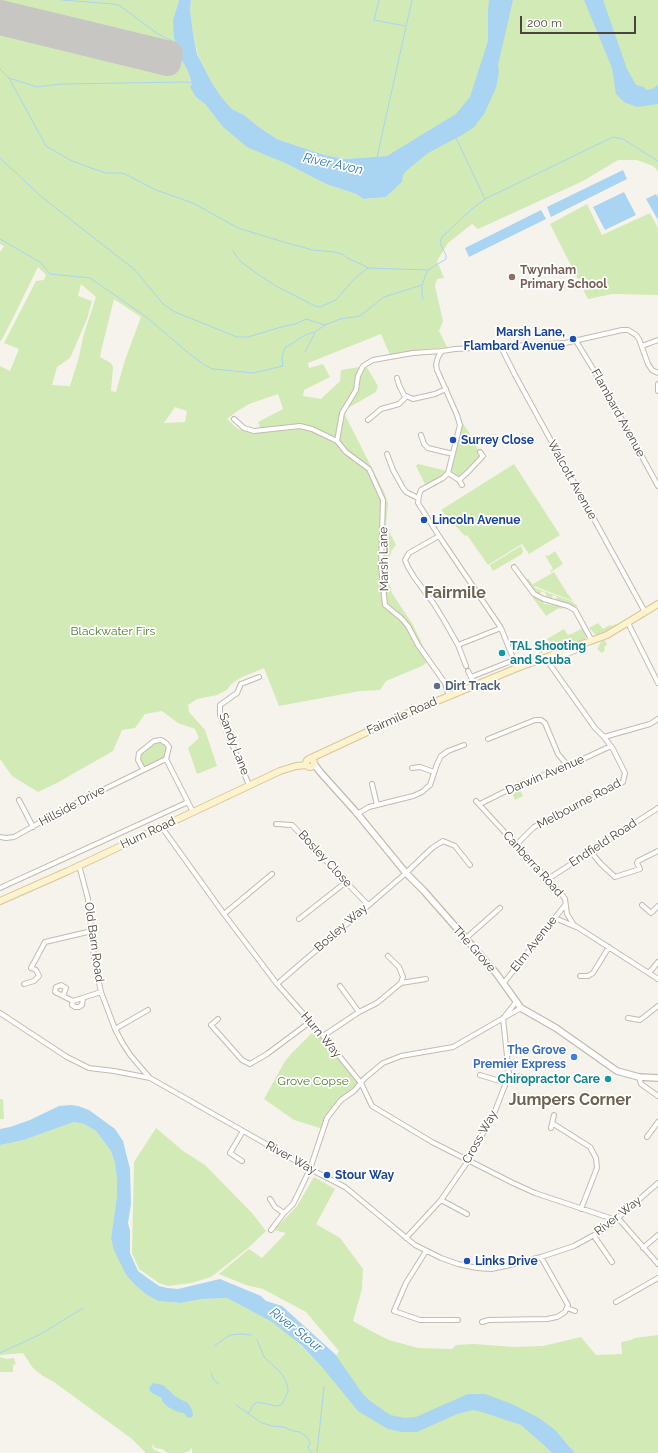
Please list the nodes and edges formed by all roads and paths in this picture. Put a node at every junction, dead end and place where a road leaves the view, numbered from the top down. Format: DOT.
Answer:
graph roads {
  1 [pos="658,340"];
  2 [pos="576,341"];
  3 [pos="642,346"];
  4 [pos="501,347"];
  5 [pos="442,351"];
  6 [pos="658,373"];
  7 [pos="397,378"];
  8 [pos="658,384"];
  9 [pos="446,389"];
  10 [pos="658,391"];
  11 [pos="406,397"];
  12 [pos="234,419"];
  13 [pos="368,420"];
  14 [pos="421,434"];
  15 [pos="337,441"];
  16 [pos="480,452"];
  17 [pos="386,454"];
  18 [pos="453,454"];
  19 [pos="448,474"];
  20 [pos="459,480"];
  21 [pos="462,485"];
  22 [pos="658,486"];
  23 [pos="418,498"];
  24 [pos="439,536"];
  25 [pos="514,567"];
  26 [pos="658,604"];
  27 [pos="645,612"];
  28 [pos="628,623"];
  29 [pos="501,628"];
  30 [pos="592,641"];
  31 [pos="458,645"];
  32 [pos="514,660"];
  33 [pos="546,660"];
  34 [pos="466,666"];
  35 [pos="517,668"];
  36 [pos="468,671"];
  37 [pos="259,677"];
  38 [pos="470,677"];
  39 [pos="658,683"];
  40 [pos="475,685"];
  41 [pos="449,696"];
  42 [pos="658,719"];
  43 [pos="604,737"];
  44 [pos="491,739"];
  45 [pos="464,745"];
  46 [pos="611,746"];
  47 [pos="166,759"];
  48 [pos="311,763"];
  49 [pos="568,766"];
  50 [pos="412,768"];
  51 [pos="143,769"];
  52 [pos="434,772"];
  53 [pos="372,784"];
  54 [pos="249,785"];
  55 [pos="18,800"];
  56 [pos="476,801"];
  57 [pos="188,802"];
  58 [pos="480,804"];
  59 [pos="377,805"];
  60 [pos="658,808"];
  61 [pos="193,812"];
  62 [pos="357,814"];
  63 [pos="276,824"];
  64 [pos="161,826"];
  65 [pos="33,827"];
  66 [pos="0,837"];
  67 [pos="516,845"];
  68 [pos="658,851"];
  69 [pos="591,852"];
  70 [pos="79,865"];
  71 [pos="470,865"];
  72 [pos="406,873"];
  73 [pos="272,874"];
  74 [pos="548,879"];
  75 [pos="346,882"];
  76 [pos="0,888"];
  77 [pos="0,901"];
  78 [pos="565,904"];
  79 [pos="642,905"];
  80 [pos="368,906"];
  81 [pos="658,906"];
  82 [pos="500,908"];
  83 [pos="224,914"];
  84 [pos="555,918"];
  85 [pos="299,919"];
  86 [pos="581,930"];
  87 [pos="92,931"];
  88 [pos="465,939"];
  89 [pos="609,947"];
  90 [pos="388,956"];
  91 [pos="658,962"];
  92 [pos="649,973"];
  93 [pos="580,976"];
  94 [pos="426,979"];
  95 [pos="658,979"];
  96 [pos="402,983"];
  97 [pos="24,984"];
  98 [pos="277,984"];
  99 [pos="503,984"];
  100 [pos="340,986"];
  101 [pos="101,992"];
  102 [pos="63,996"];
  103 [pos="83,998"];
  104 [pos="73,1001"];
  105 [pos="516,1002"];
  106 [pos="658,1006"];
  107 [pos="521,1008"];
  108 [pos="148,1010"];
  109 [pos="359,1012"];
  110 [pos="0,1013"];
  111 [pos="503,1018"];
  112 [pos="628,1018"];
  113 [pos="218,1019"];
  114 [pos="310,1022"];
  115 [pos="115,1029"];
  116 [pos="323,1036"];
  117 [pos="142,1070"];
  118 [pos="480,1075"];
  119 [pos="509,1075"];
  120 [pos="139,1076"];
  121 [pos="639,1077"];
  122 [pos="150,1078"];
  123 [pos="647,1078"];
  124 [pos="658,1078"];
  125 [pos="544,1081"];
  126 [pos="361,1083"];
  127 [pos="506,1083"];
  128 [pos="645,1087"];
  129 [pos="658,1096"];
  130 [pos="554,1115"];
  131 [pos="658,1122"];
  132 [pos="552,1123"];
  133 [pos="550,1128"];
  134 [pos="243,1131"];
  135 [pos="647,1137"];
  136 [pos="242,1161"];
  137 [pos="468,1161"];
  138 [pos="310,1169"];
  139 [pos="658,1183"];
  140 [pos="270,1199"];
  141 [pos="441,1200"];
  142 [pos="581,1209"];
  143 [pos="284,1213"];
  144 [pos="467,1214"];
  145 [pos="617,1219"];
  146 [pos="271,1230"];
  147 [pos="658,1235"];
  148 [pos="594,1236"];
  149 [pos="406,1238"];
  150 [pos="644,1248"];
  151 [pos="426,1251"];
  152 [pos="541,1257"];
  153 [pos="612,1262"];
  154 [pos="658,1264"];
  155 [pos="658,1278"];
  156 [pos="616,1302"];
  157 [pos="567,1308"];
  158 [pos="575,1311"];
  159 [pos="458,1320"];
  160 [pos="482,1322"];
  1 -- 3 [label="street"];
  2 -- 3 [label="street"];
  2 -- 4 [label="street"];
  2 -- 22 [label="street, Flambard Avenue"];
  3 -- 6 [label="street"];
  4 -- 5 [label="street"];
  4 -- 27 [label="street, Walcott Avenue"];
  5 -- 9 [label="street"];
  5 -- 15 [label="street"];
  7 -- 11 [label="street"];
  8 -- 10 [label="street"];
  9 -- 11 [label="street"];
  9 -- 18 [label="street"];
  11 -- 13 [label="street"];
  12 -- 15 [label="street, Marsh Lane"];
  14 -- 18 [label="street"];
  15 -- 41 [label="street, Marsh Lane"];
  16 -- 20 [label="street"];
  17 -- 23 [label="street"];
  18 -- 19 [label="street"];
  19 -- 20 [label="street"];
  19 -- 23 [label="street"];
  20 -- 21 [label="street"];
  23 -- 24 [label="street"];
  24 -- 29 [label="street"];
  24 -- 31 [label="street"];
  25 -- 30 [label="street"];
  26 -- 27 [label="main road, Fairmile Road"];
  27 -- 28 [label="main road, Fairmile Road"];
  28 -- 30 [label="main road, Fairmile Road"];
  28 -- 39 [label="street"];
  29 -- 31 [label="street"];
  29 -- 32 [label="street"];
  30 -- 33 [label="main road, Fairmile Road"];
  31 -- 34 [label="street"];
  32 -- 35 [label="street"];
  32 -- 38 [label="street"];
  33 -- 35 [label="main road, Fairmile Road"];
  33 -- 43 [label="street, Melbourne Road"];
  35 -- 40 [label="main road, Fairmile Road"];
  36 -- 38 [label="street"];
  37 -- 54 [label="street, Sandy Lane"];
  38 -- 40 [label="street"];
  40 -- 41 [label="main road, Fairmile Road"];
  41 -- 48 [label="main road, Fairmile Road"];
  42 -- 43 [label="street"];
  43 -- 46 [label="street, Melbourne Road"];
  44 -- 49 [label="street"];
  45 -- 52 [label="street"];
  46 -- 49 [label="street, Darwin Avenue"];
  46 -- 67 [label="street, Melbourne Road"];
  47 -- 51 [label="street, Hillside Drive"];
  47 -- 51 [label="street"];
  47 -- 57 [label="street"];
  48 -- 54 [label="main road, Hurn Road"];
  48 -- 62 [label="street, The Grove"];
  49 -- 58 [label="street, Darwin Avenue"];
  50 -- 52 [label="street"];
  51 -- 65 [label="street, Hillside Drive"];
  52 -- 59 [label="street"];
  53 -- 59 [label="street"];
  54 -- 61 [label="main road, Hurn Road"];
  55 -- 65 [label="street"];
  56 -- 58 [label="street, Canberra Road"];
  57 -- 61 [label="street"];
  57 -- 76 [label="street, Hurn Road"];
  58 -- 67 [label="street, Canberra Road"];
  59 -- 62 [label="street"];
  60 -- 69 [label="street, Endfield Road"];
  61 -- 64 [label="main road, Hurn Road"];
  62 -- 72 [label="street, The Grove"];
  63 -- 75 [label="street, Bosley Close"];
  64 -- 70 [label="main road, Hurn Road"];
  64 -- 83 [label="street, Hurn Way"];
  65 -- 66 [label="street, Hillside Drive"];
  67 -- 74 [label="street, Canberra Road"];
  68 -- 69 [label="street"];
  69 -- 74 [label="street, Endfield Road"];
  70 -- 77 [label="main road, Hurn Road"];
  70 -- 87 [label="street, Old Barn Road"];
  71 -- 72 [label="street, Bosley Way"];
  72 -- 80 [label="street, Bosley Way"];
  72 -- 88 [label="street, The Grove"];
  73 -- 83 [label="street"];
  74 -- 78 [label="street, Canberra Road"];
  75 -- 80 [label="street, Bosley Close"];
  75 -- 85 [label="street"];
  78 -- 84 [label="street, Elm Avenue"];
  78 -- 86 [label="street, Canberra Road"];
  79 -- 81 [label="street"];
  80 -- 98 [label="street, Bosley Way"];
  82 -- 88 [label="street"];
  83 -- 98 [label="street, Hurn Way"];
  84 -- 86 [label="street, Canberra Road"];
  84 -- 99 [label="street, Elm Avenue"];
  86 -- 89 [label="street, Canberra Road"];
  87 -- 97 [label="street"];
  87 -- 101 [label="street, Old Barn Road"];
  88 -- 99 [label="street, The Grove"];
  89 -- 92 [label="street, Canberra Road"];
  89 -- 93 [label="street"];
  90 -- 96 [label="street"];
  91 -- 92 [label="street"];
  92 -- 95 [label="street, Canberra Road"];
  94 -- 96 [label="street"];
  96 -- 109 [label="street"];
  98 -- 114 [label="street, Hurn Way"];
  99 -- 105 [label="street, The Grove"];
  100 -- 109 [label="street"];
  101 -- 103 [label="street"];
  101 -- 115 [label="street, Old Barn Road"];
  102 -- 104 [label="street"];
  103 -- 104 [label="street"];
  103 -- 104 [label="street"];
  105 -- 107 [label="street, The Grove"];
  105 -- 111 [label="street"];
  106 -- 112 [label="street"];
  107 -- 111 [label="street"];
  107 -- 121 [label="street, The Grove"];
  108 -- 115 [label="street"];
  109 -- 116 [label="street"];
  110 -- 120 [label="street, River Way"];
  111 -- 119 [label="street, Cross Way"];
  111 -- 126 [label="street"];
  113 -- 114 [label="street"];
  114 -- 116 [label="street, Hurn Way"];
  115 -- 117 [label="street, Old Barn Road"];
  116 -- 126 [label="street, Hurn Way"];
  117 -- 120 [label="street"];
  117 -- 122 [label="street, Old Barn Road"];
  118 -- 127 [label="street"];
  119 -- 125 [label="street"];
  119 -- 127 [label="street, Cross Way"];
  120 -- 122 [label="street, River Way"];
  121 -- 123 [label="street, The Grove"];
  121 -- 128 [label="street"];
  122 -- 134 [label="street, River Way"];
  123 -- 124 [label="street, The Grove"];
  123 -- 128 [label="street"];
  126 -- 137 [label="street, Hurn Way"];
  126 -- 138 [label="street"];
  127 -- 137 [label="street, Cross Way"];
  128 -- 129 [label="street"];
  130 -- 132 [label="street"];
  131 -- 135 [label="street"];
  132 -- 133 [label="street"];
  132 -- 142 [label="street"];
  134 -- 136 [label="street"];
  134 -- 138 [label="street, River Way"];
  137 -- 141 [label="street, Cross Way"];
  137 -- 142 [label="street, Hurn Way"];
  138 -- 143 [label="street"];
  138 -- 149 [label="street, River Way"];
  139 -- 145 [label="street, River Way"];
  140 -- 143 [label="street"];
  141 -- 144 [label="street"];
  141 -- 149 [label="street, Cross Way"];
  142 -- 145 [label="street, Hurn Way"];
  143 -- 146 [label="street"];
  145 -- 148 [label="street, River Way"];
  145 -- 150 [label="street"];
  147 -- 150 [label="street"];
  148 -- 152 [label="street, River Way"];
  148 -- 153 [label="street"];
  149 -- 151 [label="street, River Way"];
  150 -- 154 [label="street"];
  151 -- 152 [label="street, River Way"];
  151 -- 159 [label="street"];
  152 -- 157 [label="street"];
  155 -- 156 [label="street"];
  157 -- 158 [label="street"];
  157 -- 160 [label="street"];
}
